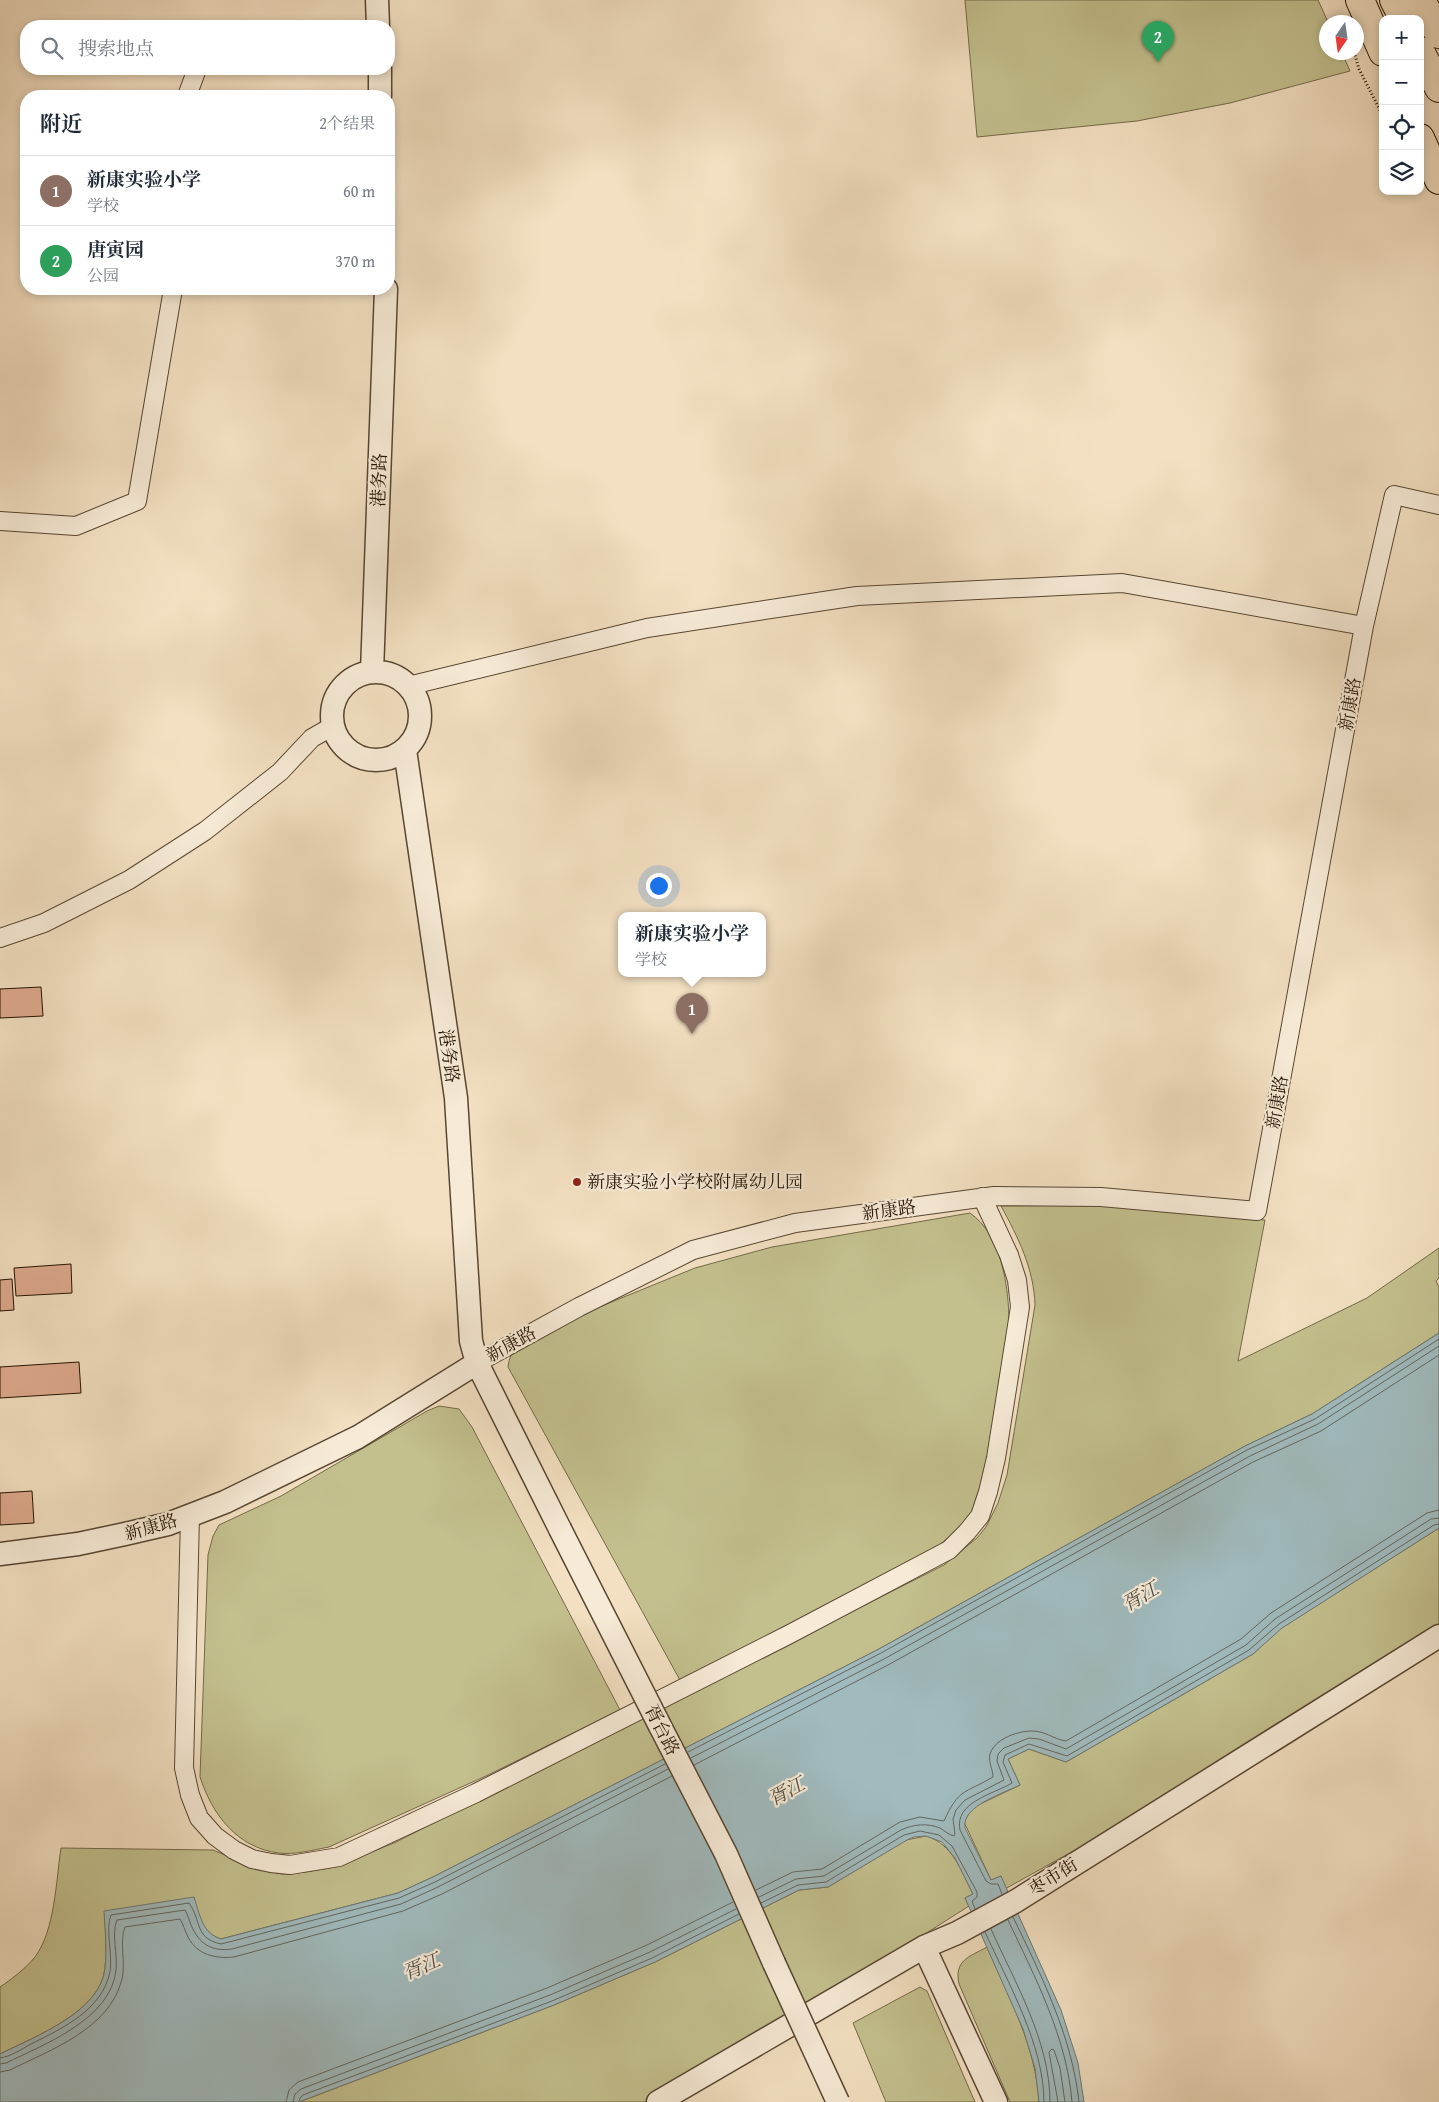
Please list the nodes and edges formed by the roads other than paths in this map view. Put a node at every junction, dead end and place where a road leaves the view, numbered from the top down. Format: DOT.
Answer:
graph roads {
  1 [pos="377,0"];
  2 [pos="1341,0"];
  3 [pos="1360,0"];
  4 [pos="1394,0"];
  5 [pos="1421,0"];
  6 [pos="1350,15"];
  7 [pos="1402,15"];
  8 [pos="378,20"];
  9 [pos="1439,34"];
  10 [pos="1364,40"];
  11 [pos="1379,43"];
  12 [pos="1424,59"];
  13 [pos="1379,66"];
  14 [pos="195,75"];
  15 [pos="380,75"];
  16 [pos="1439,88"];
  17 [pos="189,90"];
  18 [pos="380,90"];
  19 [pos="1424,148"];
  20 [pos="1439,180"];
  21 [pos="172,295"];
  22 [pos="386,295"];
  23 [pos="1439,505"];
  24 [pos="0,521"];
  25 [pos="1364,626"];
  26 [pos="372,672"];
  27 [pos="408,686"];
  28 [pos="333,726"];
  29 [pos="404,750"];
  30 [pos="0,938"];
  31 [pos="982,1197"];
  32 [pos="477,1363"];
  33 [pos="190,1515"];
  34 [pos="0,1554"];
  35 [pos="1439,1636"];
  36 [pos="924,1947"];
  37 [pos="658,2102"];
  38 [pos="838,2102"];
  39 [pos="996,2102"];
  1 -- 8 [label="street"];
  2 -- 6 [label="main road"];
  3 -- 11 [label="main road"];
  4 -- 7 [label="main road"];
  5 -- 9 [label="main road"];
  10 -- 13 [label="main road"];
  12 -- 16 [label="main road"];
  14 -- 17 [label="street"];
  15 -- 18 [label="street"];
  19 -- 20 [label="main road"];
  21 -- 24 [label="street"];
  22 -- 26 [label="street, 港务路"];
  23 -- 25 [label="street"];
  25 -- 27 [label="street"];
  25 -- 31 [label="street, 新康路"];
  26 -- 27 [label="street"];
  26 -- 28 [label="street"];
  27 -- 29 [label="street"];
  28 -- 29 [label="street"];
  28 -- 30 [label="street"];
  29 -- 32 [label="street, 港务路"];
  31 -- 32 [label="street, 新康路"];
  31 -- 33 [label="street"];
  32 -- 33 [label="street, 新康路"];
  32 -- 38 [label="street, 胥台路, bridge"];
  33 -- 34 [label="street, 新康路"];
  35 -- 36 [label="street, 枣市街"];
  36 -- 37 [label="street, 枣市街"];
  36 -- 39 [label="street"];
}
